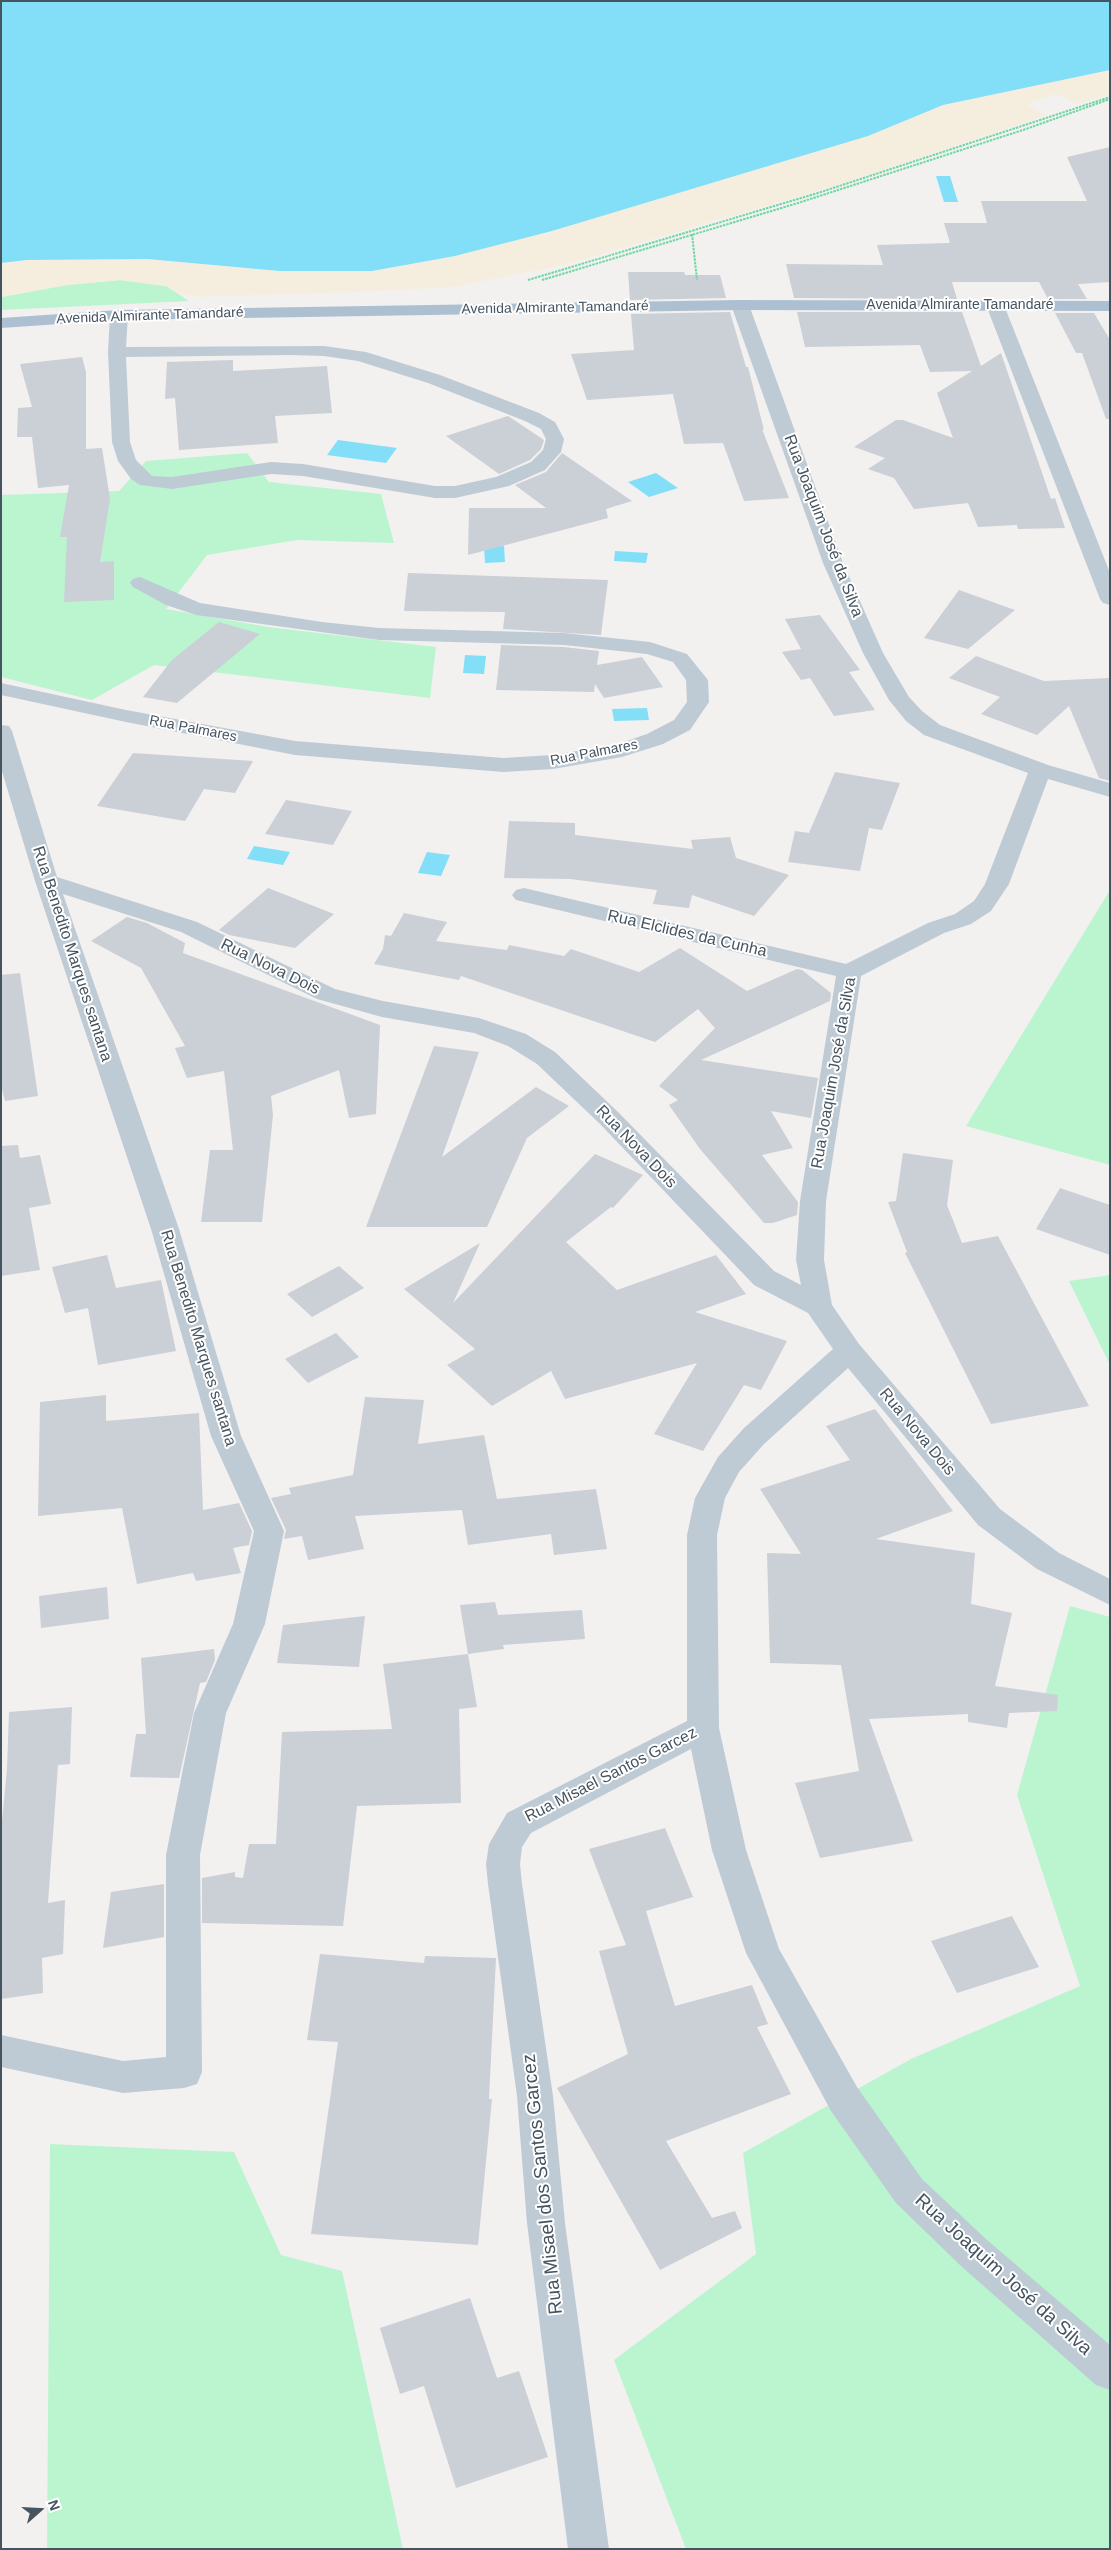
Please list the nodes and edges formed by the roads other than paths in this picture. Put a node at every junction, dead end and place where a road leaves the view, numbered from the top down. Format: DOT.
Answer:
graph roads {
  1 [pos="740,305"];
  2 [pos="995,305"];
  3 [pos="1110,306"];
  4 [pos="119,315"];
  5 [pos="1,323"];
  6 [pos="117,352"];
  7 [pos="140,583"];
  8 [pos="1110,600"];
  9 [pos="1,689"];
  10 [pos="1,731"];
  11 [pos="1040,770"];
  12 [pos="1110,790"];
  13 [pos="47,881"];
  14 [pos="524,895"];
  15 [pos="849,972"];
  16 [pos="818,1306"];
  17 [pos="849,1351"];
  18 [pos="1110,1593"];
  19 [pos="704,1728"];
  20 [pos="520,1823"];
  21 [pos="1,2051"];
  22 [pos="1110,2372"];
  23 [pos="589,2549"];
  1 -- 2 [label="main road, Avenida Almirante Tamandaré"];
  1 -- 4 [label="main road, Avenida Almirante Tamandaré"];
  1 -- 11 [label="street, Rua Joaquim José da Silva"];
  2 -- 3 [label="main road, Avenida Almirante Tamandaré"];
  2 -- 8 [label="street"];
  4 -- 5 [label="main road, Avenida Almirante Tamandaré"];
  4 -- 6 [label="street"];
  6 -- 6 [label="street"];
  7 -- 9 [label="street, Rua Palmares"];
  10 -- 13 [label="street, Rua Benedito Marques santana"];
  11 -- 12 [label="street"];
  11 -- 15 [label="street, Rua Joaquim José da Silva"];
  13 -- 16 [label="street, Rua Nova Dois"];
  13 -- 21 [label="street, Rua Benedito Marques santana"];
  14 -- 15 [label="street, Rua Elclides da Cunha"];
  15 -- 16 [label="street, Rua Joaquim José da Silva"];
  16 -- 17 [label="street, Rua Nova Dois"];
  17 -- 18 [label="street, Rua Nova Dois"];
  17 -- 19 [label="street, Rua Joaquim José da Silva"];
  19 -- 20 [label="street, Rua Misael Santos Garcez"];
  19 -- 22 [label="street, Rua Joaquim José da Silva"];
  20 -- 23 [label="street, Rua Misael dos Santos Garcez"];
}
